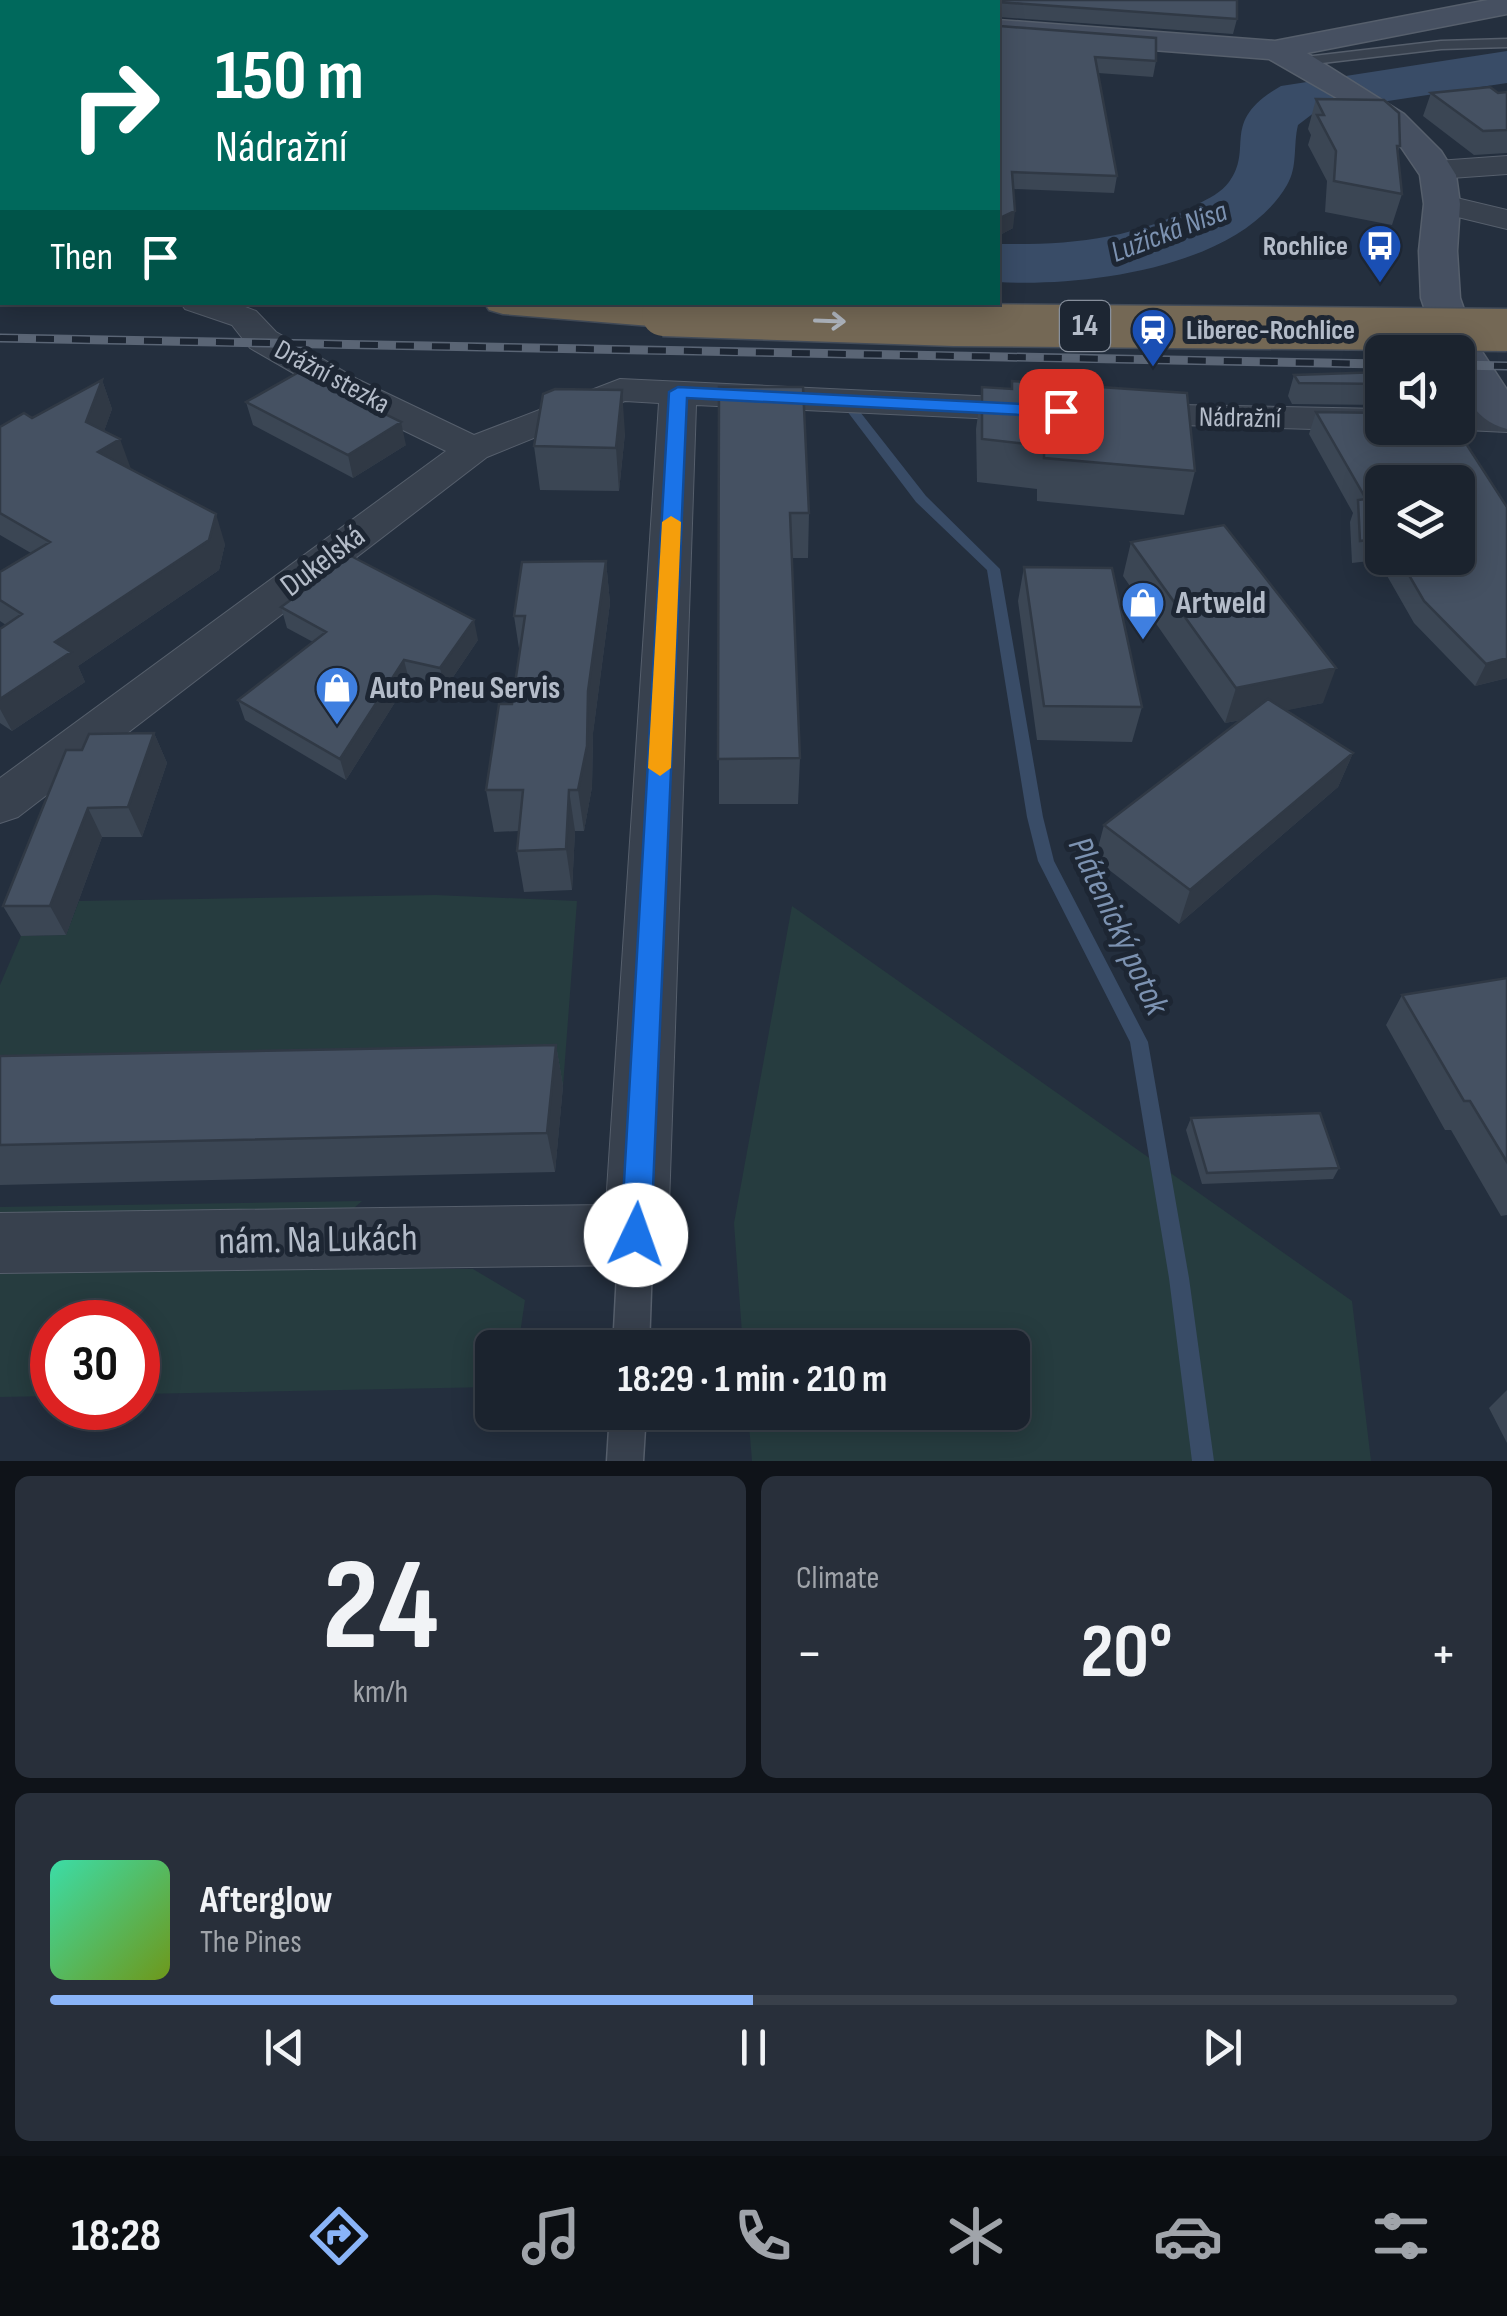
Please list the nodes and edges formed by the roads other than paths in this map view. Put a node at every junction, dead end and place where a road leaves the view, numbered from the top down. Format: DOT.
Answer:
graph roads {
  1 [pos="1507,5"];
  2 [pos="1001,26"];
  3 [pos="1507,44"];
  4 [pos="1276,50"];
  5 [pos="1315,67"];
  6 [pos="1507,164"];
  7 [pos="1440,187"];
  8 [pos="1507,220"];
  9 [pos="1000,292"];
  10 [pos="1507,297"];
  11 [pos="205,305"];
  12 [pos="540,305"];
  13 [pos="1507,330"];
  14 [pos="678,392"];
  15 [pos="1507,419"];
  16 [pos="1365,420"];
  17 [pos="1475,420"];
  18 [pos="473,449"];
  19 [pos="8,798"];
  20 [pos="0,843"];
  21 [pos="636,1235"];
  22 [pos="0,1243"];
  23 [pos="632,1330"];
  24 [pos="627,1430"];
  25 [pos="625,1461"];
  1 -- 4 [label="street"];
  2 -- 4 [label="street"];
  3 -- 5 [label="lane"];
  4 -- 5 [label="street"];
  5 -- 7 [label="street"];
  6 -- 7 [label="street"];
  7 -- 8 [label="street"];
  7 -- 15 [label="street"];
  9 -- 10 [label="highway, 14"];
  11 -- 18 [label="street, Drážní stezka"];
  12 -- 13 [label="highway, 14, one-way, bridge"];
  14 -- 16 [label="street, Nádražní"];
  14 -- 18 [label="street, Dukelská"];
  14 -- 21 [label="street"];
  15 -- 17 [label="street"];
  18 -- 19 [label="street, Dukelská"];
  19 -- 20 [label="street"];
  21 -- 22 [label="street, nám. Na Lukách"];
  21 -- 23 [label="lane"];
  24 -- 25 [label="lane"];
}
